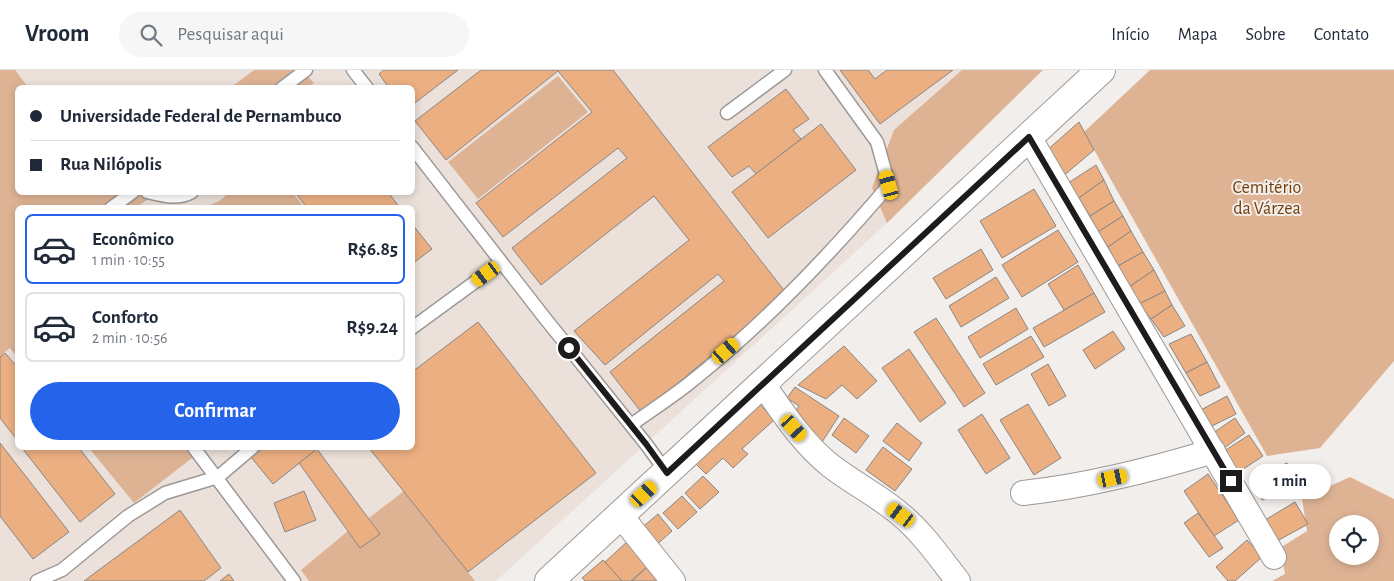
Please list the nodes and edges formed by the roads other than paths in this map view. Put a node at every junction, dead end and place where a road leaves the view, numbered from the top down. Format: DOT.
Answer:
graph roads {
  1 [pos="306,70"];
  2 [pos="353,70"];
  3 [pos="785,70"];
  4 [pos="825,70"];
  5 [pos="1101,70"];
  6 [pos="286,85"];
  7 [pos="365,85"];
  8 [pos="727,113"];
  9 [pos="1029,137"];
  10 [pos="415,151"];
  11 [pos="129,195"];
  12 [pos="158,195"];
  13 [pos="187,195"];
  14 [pos="116,205"];
  15 [pos="501,263"];
  16 [pos="415,326"];
  17 [pos="762,384"];
  18 [pos="631,425"];
  19 [pos="196,450"];
  20 [pos="250,450"];
  21 [pos="1213,451"];
  22 [pos="667,473"];
  23 [pos="218,477"];
  24 [pos="1023,493"];
  25 [pos="621,516"];
  26 [pos="1274,557"];
  27 [pos="37,581"];
  28 [pos="294,581"];
  29 [pos="549,581"];
  30 [pos="672,581"];
  31 [pos="958,581"];
  1 -- 6 [label="lane"];
  2 -- 7 [label="lane"];
  3 -- 8 [label="lane"];
  4 -- 18 [label="lane"];
  5 -- 9 [label="street"];
  9 -- 17 [label="street"];
  9 -- 21 [label="street"];
  10 -- 15 [label="lane"];
  11 -- 14 [label="lane"];
  12 -- 13 [label="lane"];
  15 -- 16 [label="lane"];
  15 -- 18 [label="lane"];
  17 -- 22 [label="street"];
  17 -- 31 [label="street"];
  18 -- 22 [label="lane"];
  19 -- 23 [label="lane"];
  20 -- 23 [label="lane"];
  21 -- 24 [label="street"];
  21 -- 26 [label="street"];
  22 -- 25 [label="street"];
  23 -- 27 [label="lane"];
  23 -- 28 [label="lane"];
  25 -- 29 [label="street"];
  25 -- 30 [label="street"];
}
